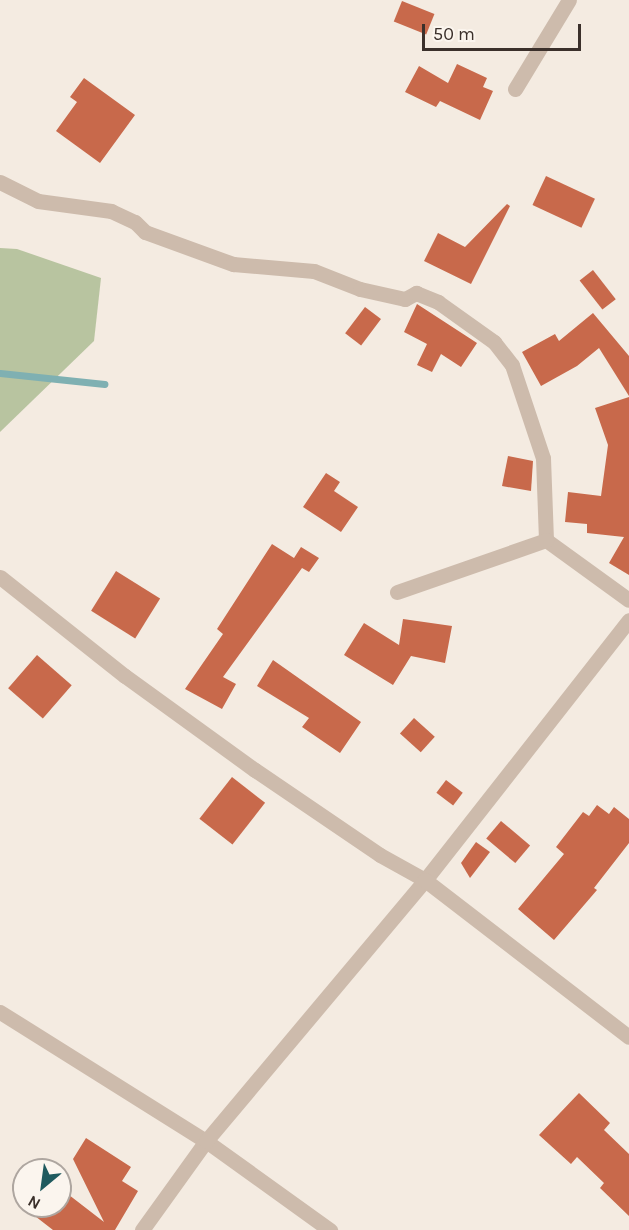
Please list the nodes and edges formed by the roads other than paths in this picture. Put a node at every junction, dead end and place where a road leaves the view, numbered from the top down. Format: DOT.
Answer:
graph roads {
  1 [pos="569,0"];
  2 [pos="515,89"];
  3 [pos="0,182"];
  4 [pos="546,540"];
  5 [pos="0,578"];
  6 [pos="397,592"];
  7 [pos="629,600"];
  8 [pos="629,620"];
  9 [pos="425,880"];
  10 [pos="0,1012"];
  11 [pos="629,1037"];
  12 [pos="206,1141"];
  13 [pos="142,1230"];
  14 [pos="330,1230"];
  1 -- 2 [label="street"];
  3 -- 4 [label="street"];
  4 -- 6 [label="street"];
  4 -- 7 [label="street"];
  5 -- 9 [label="street"];
  8 -- 9 [label="street"];
  9 -- 11 [label="street"];
  9 -- 12 [label="street"];
  10 -- 12 [label="street"];
  12 -- 13 [label="street"];
  12 -- 14 [label="street"];
}
